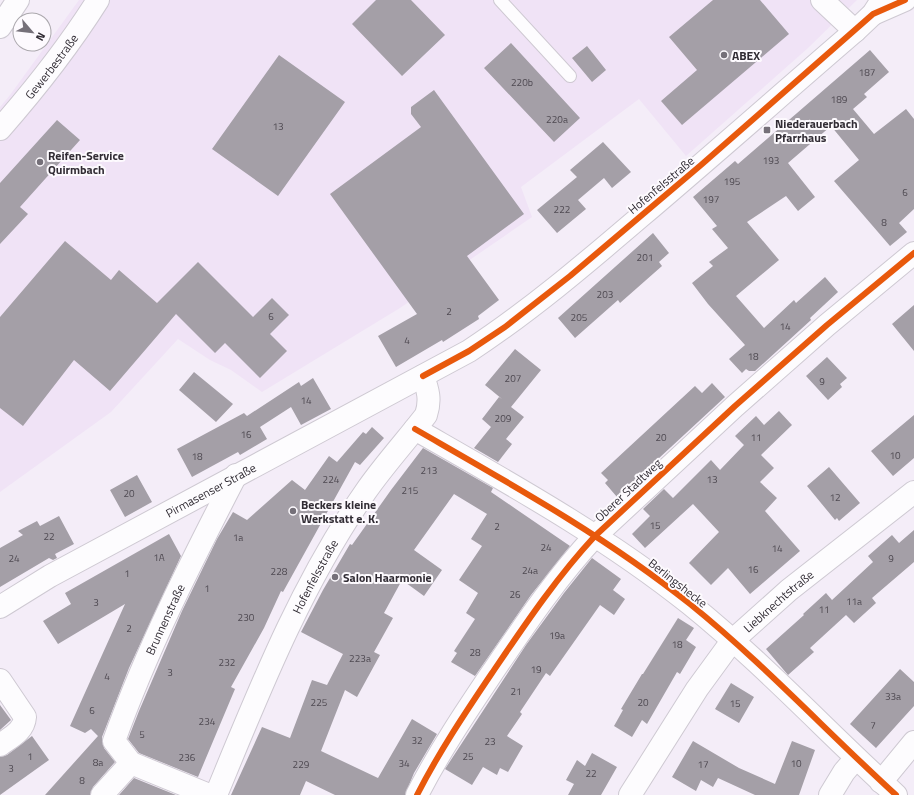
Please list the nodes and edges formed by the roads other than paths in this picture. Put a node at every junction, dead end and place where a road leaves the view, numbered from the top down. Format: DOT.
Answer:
graph roads {
  1 [pos="18,0"];
  2 [pos="98,0"];
  3 [pos="500,0"];
  4 [pos="822,0"];
  5 [pos="890,4"];
  6 [pos="0,27"];
  7 [pos="855,31"];
  8 [pos="570,76"];
  9 [pos="0,129"];
  10 [pos="914,253"];
  11 [pos="423,376"];
  12 [pos="414,430"];
  13 [pos="236,475"];
  14 [pos="914,492"];
  15 [pos="595,536"];
  16 [pos="0,607"];
  17 [pos="732,641"];
  18 [pos="0,680"];
  19 [pos="914,742"];
  20 [pos="0,745"];
  21 [pos="856,758"];
  22 [pos="132,763"];
  23 [pos="889,788"];
  24 [pos="102,795"];
  25 [pos="209,795"];
  26 [pos="216,795"];
  27 [pos="417,795"];
  28 [pos="630,795"];
  29 [pos="830,795"];
  1 -- 6 [label="street"];
  2 -- 9 [label="street, Gewerbestraße"];
  3 -- 8 [label="lane"];
  4 -- 7 [label="street"];
  5 -- 7 [label="street, Hofenfelsstraße"];
  7 -- 11 [label="street, Hofenfelsstraße"];
  10 -- 15 [label="street, Oberer Stadtweg"];
  11 -- 12 [label="street, Hofenfelsstraße"];
  11 -- 13 [label="street, Pirmasenser Straße"];
  12 -- 15 [label="street, Berlingshecke"];
  12 -- 26 [label="street, Hofenfelsstraße"];
  13 -- 16 [label="street, Pirmasenser Straße"];
  13 -- 22 [label="street, Brunnenstraße"];
  14 -- 17 [label="street, Liebknechtstraße"];
  15 -- 17 [label="street, Berlingshecke"];
  15 -- 27 [label="street, Oberer Stadtweg"];
  17 -- 21 [label="street, Berlingshecke"];
  17 -- 28 [label="street, Liebknechtstraße"];
  18 -- 20 [label="street"];
  19 -- 23 [label="street"];
  21 -- 23 [label="street, Berlingshecke"];
  21 -- 29 [label="street"];
  22 -- 24 [label="street"];
  22 -- 25 [label="street, Brunnenstraße"];
}
